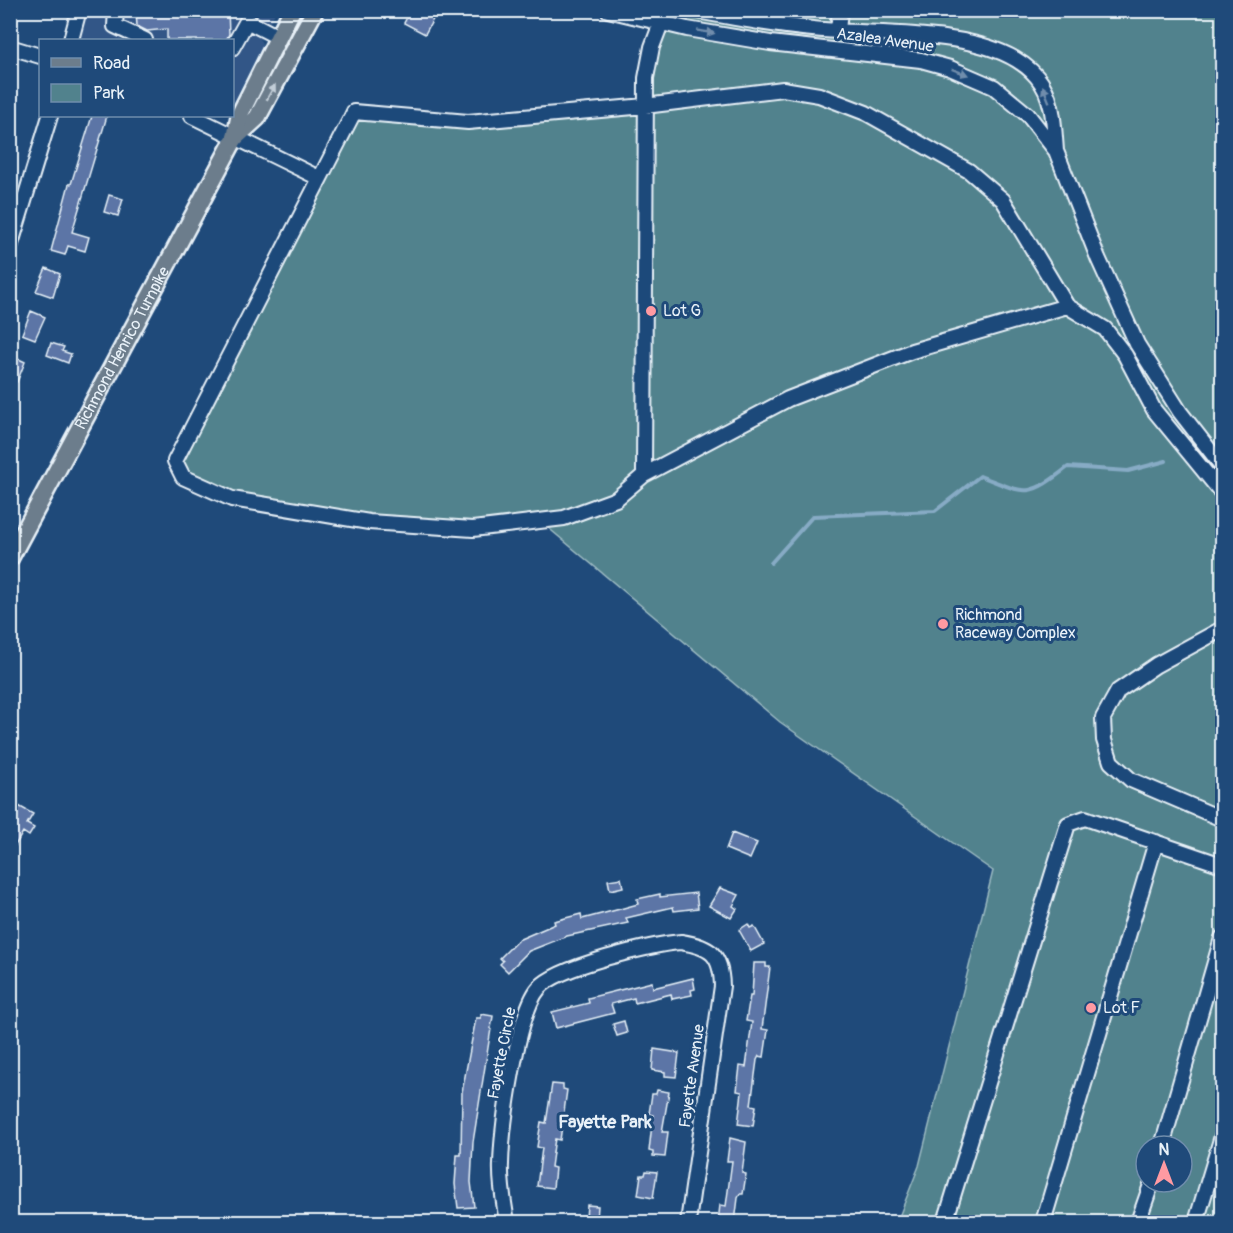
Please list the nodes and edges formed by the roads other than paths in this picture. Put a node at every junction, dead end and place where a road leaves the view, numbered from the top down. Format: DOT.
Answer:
graph roads {
  1 [pos="79,10"];
  2 [pos="116,10"];
  3 [pos="237,10"];
  4 [pos="292,10"];
  5 [pos="315,10"];
  6 [pos="608,10"];
  7 [pos="692,10"];
  8 [pos="840,10"];
  9 [pos="759,16"];
  10 [pos="664,17"];
  11 [pos="247,21"];
  12 [pos="838,31"];
  13 [pos="278,37"];
  14 [pos="71,39"];
  15 [pos="143,39"];
  16 [pos="755,40"];
  17 [pos="234,44"];
  18 [pos="10,47"];
  19 [pos="39,56"];
  20 [pos="645,106"];
  21 [pos="50,117"];
  22 [pos="194,117"];
  23 [pos="236,138"];
  24 [pos="1056,151"];
  25 [pos="319,178"];
  26 [pos="10,247"];
  27 [pos="1067,306"];
  28 [pos="1222,465"];
  29 [pos="644,475"];
  30 [pos="1222,493"];
  31 [pos="10,558"];
  32 [pos="1222,628"];
  33 [pos="1222,819"];
  34 [pos="1156,842"];
  35 [pos="1222,865"];
  36 [pos="1222,938"];
  37 [pos="698,945"];
  38 [pos="1165,1134"];
  39 [pos="1222,1136"];
  40 [pos="1148,1194"];
  41 [pos="507,1222"];
  42 [pos="687,1222"];
  43 [pos="945,1222"];
  44 [pos="1043,1222"];
  45 [pos="1138,1222"];
  46 [pos="1196,1222"];
  1 -- 14 [label="street"];
  2 -- 15 [label="street"];
  3 -- 11 [label="street"];
  4 -- 13 [label="main road, Richmond Henrico Turnpike"];
  23 -- 5 [label="main road, Richmond Henrico Turnpike, one-way"];
  6 -- 10 [label="street, Azalea Avenue"];
  7 -- 9 [label="street, Azalea Avenue"];
  8 -- 12 [label="street"];
  9 -- 12 [label="street, Azalea Avenue"];
  9 -- 16 [label="street"];
  10 -- 16 [label="street, Azalea Avenue, one-way"];
  10 -- 20 [label="street"];
  11 -- 13 [label="street"];
  11 -- 17 [label="street"];
  24 -- 12 [label="street, Azalea Avenue, one-way"];
  13 -- 23 [label="main road, Richmond Henrico Turnpike"];
  16 -- 24 [label="street, Azalea Avenue, one-way"];
  18 -- 19 [label="street"];
  20 -- 25 [label="street"];
  20 -- 27 [label="street"];
  20 -- 29 [label="street"];
  21 -- 26 [label="street"];
  22 -- 23 [label="street"];
  23 -- 25 [label="street"];
  23 -- 31 [label="main road, Richmond Henrico Turnpike"];
  24 -- 28 [label="street, Azalea Avenue"];
  25 -- 29 [label="street"];
  27 -- 29 [label="street"];
  27 -- 30 [label="street"];
  32 -- 33 [label="street"];
  34 -- 35 [label="street"];
  34 -- 43 [label="street"];
  34 -- 44 [label="street"];
  36 -- 38 [label="street"];
  37 -- 41 [label="street, Fayette Circle"];
  37 -- 42 [label="street, Fayette Avenue"];
  39 -- 46 [label="street"];
  40 -- 45 [label="street"];
}
